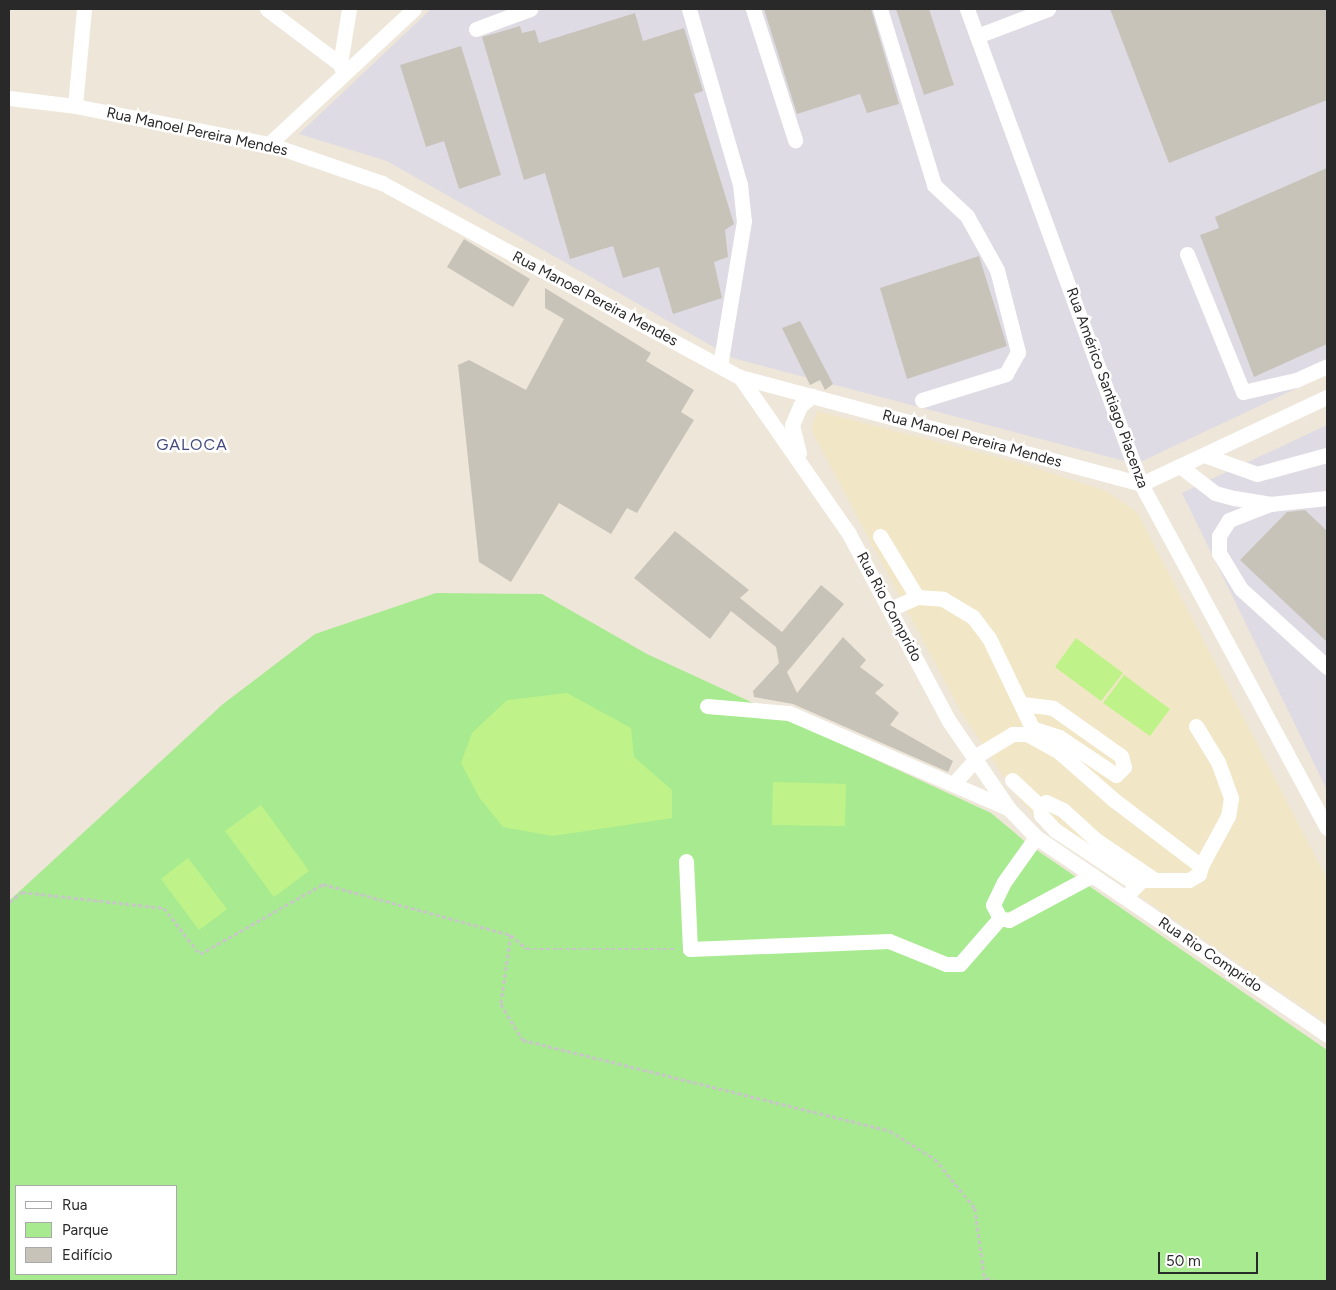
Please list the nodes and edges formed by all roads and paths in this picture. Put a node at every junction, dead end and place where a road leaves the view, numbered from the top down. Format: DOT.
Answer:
graph roads {
  1 [pos="84,9"];
  2 [pos="267,9"];
  3 [pos="349,9"];
  4 [pos="414,9"];
  5 [pos="530,9"];
  6 [pos="689,9"];
  7 [pos="753,9"];
  8 [pos="880,9"];
  9 [pos="967,9"];
  10 [pos="1048,9"];
  11 [pos="476,29"];
  12 [pos="977,36"];
  13 [pos="342,70"];
  14 [pos="9,88"];
  15 [pos="9,98"];
  16 [pos="56,103"];
  17 [pos="75,106"];
  18 [pos="795,140"];
  19 [pos="269,144"];
  20 [pos="1187,254"];
  21 [pos="720,366"];
  22 [pos="1327,366"];
  23 [pos="740,377"];
  24 [pos="812,396"];
  25 [pos="1327,397"];
  26 [pos="922,400"];
  27 [pos="1204,455"];
  28 [pos="1327,455"];
  29 [pos="803,466"];
  30 [pos="1180,466"];
  31 [pos="1141,484"];
  32 [pos="1327,498"];
  33 [pos="1270,504"];
  34 [pos="880,536"];
  35 [pos="917,597"];
  36 [pos="890,609"];
  37 [pos="1327,667"];
  38 [pos="1022,704"];
  39 [pos="707,706"];
  40 [pos="1196,726"];
  41 [pos="1035,734"];
  42 [pos="975,759"];
  43 [pos="1012,780"];
  44 [pos="955,782"];
  45 [pos="1040,806"];
  46 [pos="1010,809"];
  47 [pos="1327,828"];
  48 [pos="1036,837"];
  49 [pos="686,861"];
  50 [pos="1201,866"];
  51 [pos="1092,875"];
  52 [pos="1152,878"];
  53 [pos="1136,884"];
  54 [pos="1125,897"];
  55 [pos="9,902"];
  56 [pos="1000,918"];
  57 [pos="511,934"];
  58 [pos="690,949"];
  59 [pos="1327,1035"];
  60 [pos="986,1280"];
  61 [pos="994,1281"];
  1 -- 17 [label="street"];
  2 -- 13 [label="street"];
  3 -- 13 [label="street"];
  4 -- 13 [label="street"];
  5 -- 11 [label="street"];
  6 -- 21 [label="street"];
  7 -- 18 [label="street"];
  8 -- 26 [label="street"];
  9 -- 12 [label="street, Rua Américo Santiago Piacenza"];
  10 -- 12 [label="street"];
  12 -- 31 [label="street, Rua Américo Santiago Piacenza"];
  13 -- 19 [label="street"];
  14 -- 16 [label="street, Rua Manoel Pereira Mendes"];
  15 -- 16 [label="street, Rua Manoel Pereira Mendes"];
  16 -- 17 [label="street, Rua Manoel Pereira Mendes"];
  17 -- 19 [label="street, Rua Manoel Pereira Mendes"];
  19 -- 21 [label="street, Rua Manoel Pereira Mendes"];
  20 -- 22 [label="street"];
  21 -- 23 [label="street, Rua Manoel Pereira Mendes"];
  23 -- 24 [label="street, Rua Manoel Pereira Mendes"];
  23 -- 29 [label="street, Rua Rio Comprido"];
  24 -- 29 [label="street"];
  24 -- 31 [label="street, Rua Manoel Pereira Mendes"];
  25 -- 27 [label="street"];
  27 -- 28 [label="street"];
  27 -- 30 [label="street"];
  29 -- 36 [label="street, Rua Rio Comprido"];
  30 -- 31 [label="street"];
  30 -- 33 [label="street"];
  31 -- 47 [label="street, Rua Américo Santiago Piacenza"];
  32 -- 33 [label="street"];
  33 -- 37 [label="street"];
  34 -- 35 [label="street"];
  35 -- 36 [label="street"];
  35 -- 38 [label="street"];
  36 -- 42 [label="street, Rua Rio Comprido"];
  38 -- 41 [label="street"];
  38 -- 41 [label="street"];
  39 -- 44 [label="street"];
  40 -- 50 [label="street"];
  41 -- 42 [label="street"];
  41 -- 50 [label="street"];
  42 -- 44 [label="street"];
  42 -- 46 [label="street, Rua Rio Comprido"];
  43 -- 45 [label="street"];
  44 -- 46 [label="street"];
  45 -- 52 [label="street"];
  45 -- 53 [label="street"];
  46 -- 48 [label="street, Rua Rio Comprido"];
  48 -- 51 [label="street, Rua Rio Comprido"];
  48 -- 56 [label="street"];
  49 -- 58 [label="street"];
  50 -- 52 [label="street"];
  51 -- 54 [label="street, Rua Rio Comprido"];
  51 -- 56 [label="street"];
  52 -- 53 [label="street"];
  53 -- 54 [label="street"];
  54 -- 59 [label="street, Rua Rio Comprido"];
  55 -- 57 [label="path"];
  56 -- 58 [label="street"];
  57 -- 58 [label="path"];
  57 -- 60 [label="path"];
  60 -- 61 [label="path"];
}
